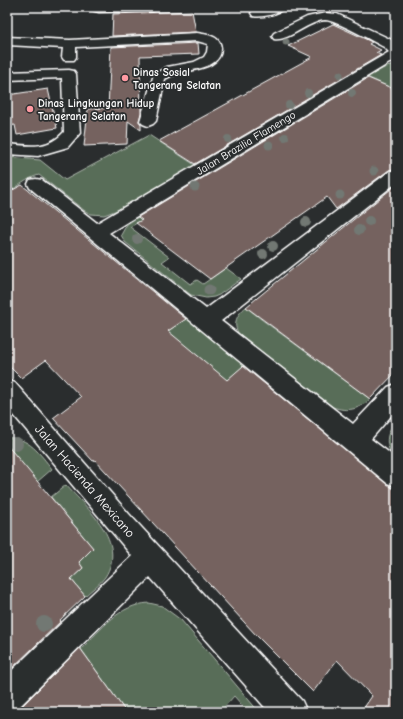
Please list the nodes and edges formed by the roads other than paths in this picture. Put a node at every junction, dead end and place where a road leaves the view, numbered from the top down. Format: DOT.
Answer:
graph roads {
  1 [pos="91,7"];
  2 [pos="152,7"];
  3 [pos="279,7"];
  4 [pos="257,13"];
  5 [pos="278,36"];
  6 [pos="7,42"];
  7 [pos="70,44"];
  8 [pos="395,54"];
  9 [pos="69,74"];
  10 [pos="7,76"];
  11 [pos="148,121"];
  12 [pos="7,148"];
  13 [pos="396,175"];
  14 [pos="36,184"];
  15 [pos="96,232"];
  16 [pos="206,321"];
  17 [pos="396,394"];
  18 [pos="11,403"];
  19 [pos="354,440"];
  20 [pos="396,474"];
  21 [pos="151,557"];
  22 [pos="7,697"];
  23 [pos="291,712"];
  1 -- 2 [label="street"];
  3 -- 4 [label="street"];
  5 -- 8 [label="street, Jalan Brazilia Flamengo"];
  6 -- 7 [label="street"];
  7 -- 9 [label="street"];
  7 -- 11 [label="street"];
  8 -- 15 [label="street, Jalan Brazilia Flamengo"];
  9 -- 10 [label="street"];
  9 -- 12 [label="street"];
  13 -- 16 [label="street"];
  14 -- 15 [label="street"];
  15 -- 16 [label="street"];
  16 -- 19 [label="street"];
  17 -- 19 [label="street"];
  18 -- 21 [label="street, Jalan Hacienda Mexicano"];
  19 -- 20 [label="street"];
  21 -- 22 [label="street"];
  21 -- 23 [label="street, Jalan Hacienda Mexicano"];
}
